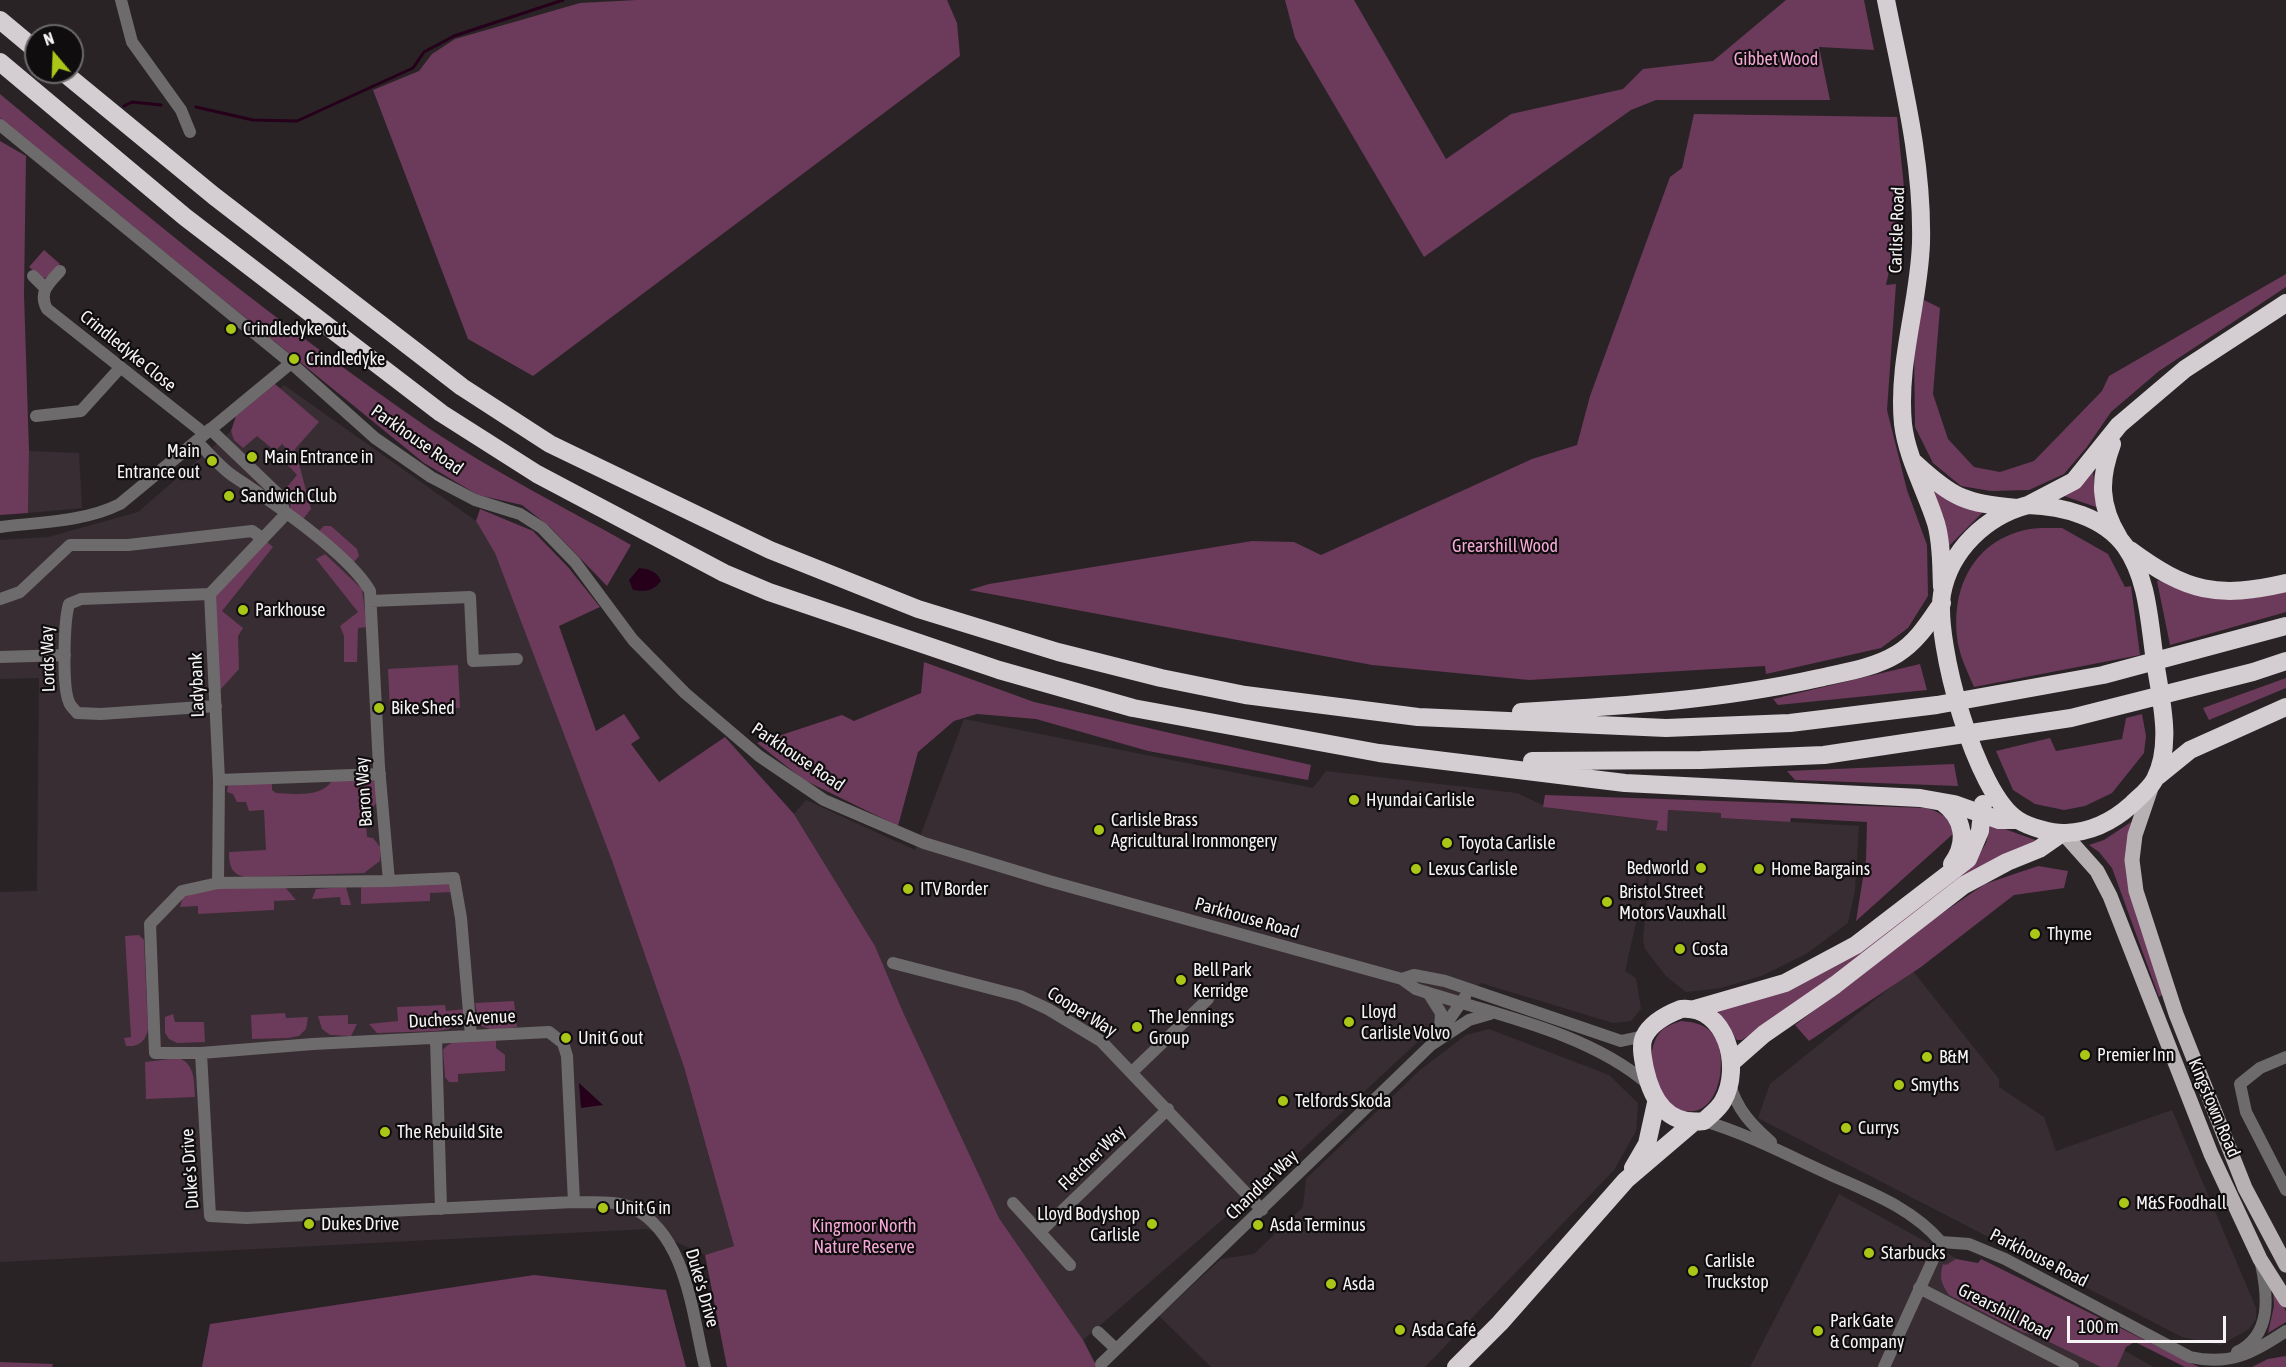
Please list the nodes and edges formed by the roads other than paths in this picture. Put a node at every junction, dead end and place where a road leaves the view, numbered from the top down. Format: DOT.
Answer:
graph roads {
  1 [pos="121,0"];
  2 [pos="1886,0"];
  3 [pos="0,20"];
  4 [pos="24,40"];
  5 [pos="0,62"];
  6 [pos="78,84"];
  7 [pos="0,125"];
  8 [pos="190,132"];
  9 [pos="60,271"];
  10 [pos="33,276"];
  11 [pos="44,287"];
  12 [pos="2286,303"];
  13 [pos="291,363"];
  14 [pos="120,368"];
  15 [pos="36,416"];
  16 [pos="2119,425"];
  17 [pos="204,434"];
  18 [pos="1914,461"];
  19 [pos="2023,506"];
  20 [pos="285,514"];
  21 [pos="0,527"];
  22 [pos="262,538"];
  23 [pos="2124,545"];
  24 [pos="2286,583"];
  25 [pos="210,594"];
  26 [pos="0,599"];
  27 [pos="1942,599"];
  28 [pos="371,601"];
  29 [pos="2286,626"];
  30 [pos="65,655"];
  31 [pos="0,657"];
  32 [pos="517,659"];
  33 [pos="2286,661"];
  34 [pos="216,706"];
  35 [pos="2286,707"];
  36 [pos="1418,717"];
  37 [pos="1461,762"];
  38 [pos="380,774"];
  39 [pos="1983,777"];
  40 [pos="219,780"];
  41 [pos="2153,782"];
  42 [pos="1942,802"];
  43 [pos="1983,814"];
  44 [pos="2017,820"];
  45 [pos="2063,833"];
  46 [pos="389,881"];
  47 [pos="1938,882"];
  48 [pos="218,883"];
  49 [pos="893,963"];
  50 [pos="1402,979"];
  51 [pos="1469,990"];
  52 [pos="1429,994"];
  53 [pos="1208,999"];
  54 [pos="1460,1004"];
  55 [pos="1695,1009"];
  56 [pos="1471,1014"];
  57 [pos="1440,1030"];
  58 [pos="471,1036"];
  59 [pos="1644,1036"];
  60 [pos="436,1039"];
  61 [pos="1431,1045"];
  62 [pos="201,1053"];
  63 [pos="2286,1057"];
  64 [pos="1731,1063"];
  65 [pos="1132,1072"];
  66 [pos="1730,1084"];
  67 [pos="1649,1085"];
  68 [pos="1656,1103"];
  69 [pos="1168,1109"];
  70 [pos="1699,1121"];
  71 [pos="1781,1150"];
  72 [pos="1626,1180"];
  73 [pos="2286,1190"];
  74 [pos="574,1202"];
  75 [pos="1013,1203"];
  76 [pos="441,1209"];
  77 [pos="1262,1210"];
  78 [pos="1040,1232"];
  79 [pos="1941,1242"];
  80 [pos="2260,1259"];
  81 [pos="1070,1265"];
  82 [pos="2286,1265"];
  83 [pos="1919,1288"];
  84 [pos="2286,1300"];
  85 [pos="2286,1331"];
  86 [pos="1098,1332"];
  87 [pos="2286,1344"];
  88 [pos="1116,1349"];
  89 [pos="2253,1350"];
  90 [pos="2220,1361"];
  91 [pos="1101,1364"];
  92 [pos="705,1367"];
  93 [pos="1456,1367"];
  94 [pos="1884,1367"];
  95 [pos="2073,1367"];
  1 -- 8 [label="street"];
  2 -- 18 [label="highway, Carlisle Road"];
  3 -- 4 [label="highway"];
  5 -- 37 [label="highway"];
  6 -- 36 [label="highway"];
  7 -- 13 [label="street, Parkhouse Road"];
  9 -- 11 [label="street"];
  10 -- 11 [label="street, Crindledyke Close"];
  11 -- 14 [label="street, Crindledyke Close"];
  12 -- 16 [label="highway"];
  13 -- 17 [label="street"];
  13 -- 50 [label="street, Parkhouse Road"];
  14 -- 15 [label="street"];
  14 -- 17 [label="street, Crindledyke Close"];
  16 -- 19 [label="highway"];
  16 -- 23 [label="highway"];
  17 -- 20 [label="street, Baron Way"];
  17 -- 20 [label="street"];
  17 -- 21 [label="street"];
  18 -- 19 [label="highway, Carlisle Road"];
  18 -- 27 [label="highway, Carlisle Road"];
  19 -- 23 [label="highway, Carlisle Road"];
  19 -- 27 [label="highway"];
  20 -- 22 [label="street"];
  20 -- 28 [label="street, Baron Way"];
  22 -- 25 [label="street"];
  22 -- 26 [label="street"];
  23 -- 24 [label="highway, Carlisle Road"];
  23 -- 41 [label="highway"];
  25 -- 30 [label="street, Lords Way"];
  25 -- 34 [label="street, Ladybank"];
  27 -- 36 [label="highway"];
  27 -- 39 [label="highway, Carlisle Road"];
  28 -- 32 [label="street"];
  28 -- 38 [label="street, Baron Way"];
  29 -- 36 [label="highway"];
  30 -- 31 [label="street"];
  30 -- 34 [label="street, Lords Way"];
  33 -- 37 [label="highway"];
  34 -- 40 [label="street, Ladybank"];
  35 -- 41 [label="highway"];
  37 -- 42 [label="highway"];
  38 -- 40 [label="street"];
  38 -- 46 [label="street, Baron Way"];
  39 -- 43 [label="highway"];
  39 -- 44 [label="highway"];
  40 -- 48 [label="street, Ladybank"];
  41 -- 45 [label="highway"];
  41 -- 82 [label="main road, Kingstown Road"];
  42 -- 43 [label="highway"];
  42 -- 47 [label="highway"];
  43 -- 44 [label="highway"];
  43 -- 47 [label="highway"];
  44 -- 45 [label="highway"];
  45 -- 64 [label="highway"];
  45 -- 80 [label="main road, Kingstown Road"];
  46 -- 48 [label="street"];
  46 -- 58 [label="street"];
  47 -- 55 [label="highway"];
  48 -- 62 [label="street"];
  49 -- 65 [label="street, Cooper Way"];
  50 -- 51 [label="street, Parkhouse Road"];
  50 -- 52 [label="street, Parkhouse Road"];
  51 -- 54 [label="street, Chandler Way"];
  51 -- 56 [label="street"];
  51 -- 59 [label="street, Parkhouse Road"];
  52 -- 54 [label="street, Parkhouse Road"];
  52 -- 57 [label="street"];
  53 -- 65 [label="street"];
  54 -- 56 [label="street, Parkhouse Road"];
  54 -- 57 [label="street, Chandler Way"];
  55 -- 59 [label="highway"];
  55 -- 64 [label="highway"];
  56 -- 61 [label="street, Chandler Way"];
  56 -- 67 [label="street, Chandler Way"];
  57 -- 61 [label="street, Chandler Way"];
  58 -- 60 [label="street, Duchess Avenue"];
  58 -- 74 [label="street, Duchess Avenue"];
  59 -- 67 [label="highway"];
  60 -- 62 [label="street, Duchess Avenue"];
  60 -- 76 [label="street"];
  61 -- 77 [label="street, Chandler Way"];
  62 -- 76 [label="street, Duke's Drive"];
  63 -- 73 [label="street"];
  64 -- 66 [label="highway"];
  65 -- 69 [label="street, Cooper Way"];
  66 -- 70 [label="highway"];
  66 -- 71 [label="street"];
  67 -- 68 [label="highway"];
  68 -- 70 [label="highway"];
  68 -- 72 [label="highway"];
  69 -- 77 [label="street, Cooper Way"];
  69 -- 78 [label="street, Fletcher Way"];
  70 -- 71 [label="street"];
  70 -- 72 [label="highway"];
  71 -- 79 [label="street"];
  72 -- 93 [label="highway"];
  74 -- 76 [label="street, Duke's Drive"];
  74 -- 92 [label="street, Duke's Drive"];
  75 -- 78 [label="street"];
  77 -- 88 [label="street, Chandler Way"];
  78 -- 81 [label="street"];
  79 -- 83 [label="street"];
  79 -- 90 [label="street, Parkhouse Road"];
  80 -- 84 [label="main road, Kingstown Road"];
  80 -- 90 [label="street"];
  83 -- 94 [label="street"];
  83 -- 95 [label="street, Grearshill Road"];
  85 -- 89 [label="street, Parkhouse Road"];
  86 -- 88 [label="street"];
  87 -- 89 [label="street"];
  88 -- 91 [label="street, Chandler Way"];
  89 -- 90 [label="street, Parkhouse Road"];
}
